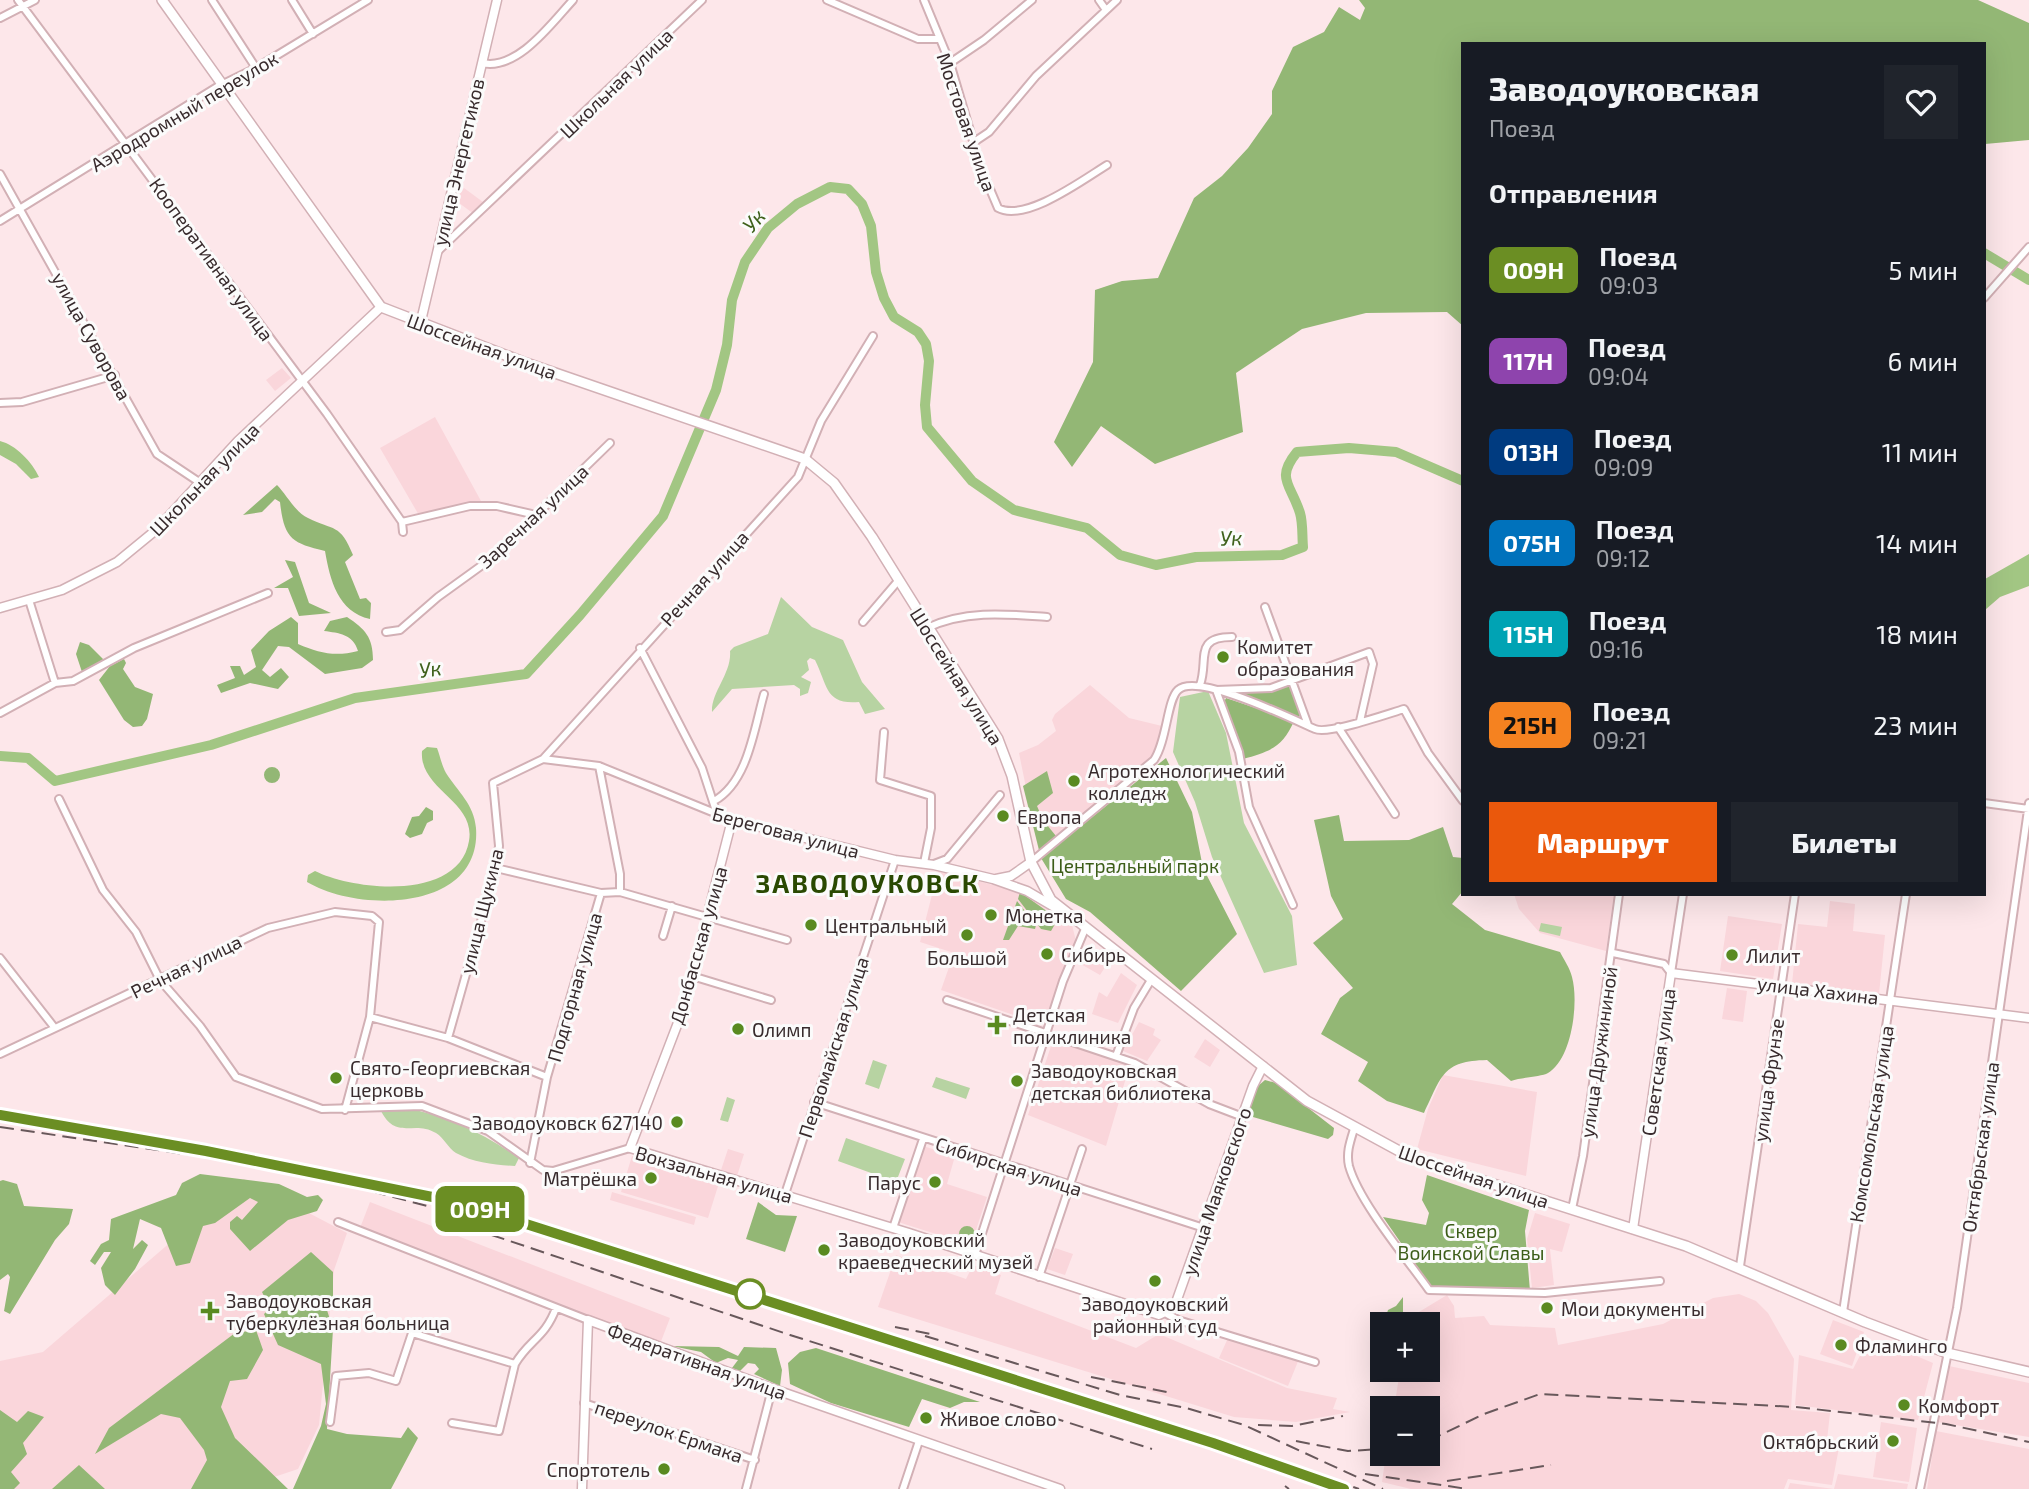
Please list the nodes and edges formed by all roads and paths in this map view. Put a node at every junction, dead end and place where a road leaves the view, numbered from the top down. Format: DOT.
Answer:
graph roads {
  1 [pos="18,0"];
  2 [pos="35,0"];
  3 [pos="162,0"];
  4 [pos="212,0"];
  5 [pos="292,0"];
  6 [pos="368,0"];
  7 [pos="496,0"];
  8 [pos="573,0"];
  9 [pos="702,0"];
  10 [pos="827,0"];
  11 [pos="924,0"];
  12 [pos="1031,0"];
  13 [pos="1099,0"];
  14 [pos="1117,0"];
  15 [pos="23,8"];
  16 [pos="1106,10"];
  17 [pos="0,18"];
  18 [pos="313,34"];
  19 [pos="939,38"];
  20 [pos="482,63"];
  21 [pos="950,63"];
  22 [pos="256,68"];
  23 [pos="223,85"];
  24 [pos="974,142"];
  25 [pos="128,145"];
  26 [pos="1107,165"];
  27 [pos="0,174"];
  28 [pos="20,209"];
  29 [pos="0,221"];
  30 [pos="2029,247"];
  31 [pos="437,252"];
  32 [pos="1986,296"];
  33 [pos="381,307"];
  34 [pos="420,325"];
  35 [pos="873,336"];
  36 [pos="115,375"];
  37 [pos="302,381"];
  38 [pos="0,403"];
  39 [pos="610,443"];
  40 [pos="805,459"];
  41 [pos="200,482"];
  42 [pos="536,515"];
  43 [pos="402,522"];
  44 [pos="403,532"];
  45 [pos="898,582"];
  46 [pos="268,593"];
  47 [pos="29,600"];
  48 [pos="1265,607"];
  49 [pos="0,608"];
  50 [pos="1046,617"];
  51 [pos="863,622"];
  52 [pos="927,628"];
  53 [pos="386,632"];
  54 [pos="1232,637"];
  55 [pos="640,648"];
  56 [pos="1294,681"];
  57 [pos="55,683"];
  58 [pos="1200,685"];
  59 [pos="1216,690"];
  60 [pos="764,694"];
  61 [pos="0,713"];
  62 [pos="1360,721"];
  63 [pos="1308,725"];
  64 [pos="1338,727"];
  65 [pos="884,732"];
  66 [pos="543,758"];
  67 [pos="599,766"];
  68 [pos="493,783"];
  69 [pos="999,795"];
  70 [pos="1461,798"];
  71 [pos="59,799"];
  72 [pos="714,800"];
  73 [pos="1986,803"];
  74 [pos="2029,807"];
  75 [pos="1395,814"];
  76 [pos="718,817"];
  77 [pos="732,820"];
  78 [pos="895,860"];
  79 [pos="1031,862"];
  80 [pos="929,864"];
  81 [pos="496,868"];
  82 [pos="993,879"];
  83 [pos="620,892"];
  84 [pos="601,893"];
  85 [pos="1619,896"];
  86 [pos="1683,896"];
  87 [pos="1795,896"];
  88 [pos="1906,896"];
  89 [pos="1293,905"];
  90 [pos="672,906"];
  91 [pos="1063,913"];
  92 [pos="708,915"];
  93 [pos="1085,929"];
  94 [pos="663,936"];
  95 [pos="787,940"];
  96 [pos="1613,953"];
  97 [pos="0,958"];
  98 [pos="1671,973"];
  99 [pos="692,976"];
  100 [pos="160,980"];
  101 [pos="1151,980"];
  102 [pos="1782,985"];
  103 [pos="1890,999"];
  104 [pos="771,1000"];
  105 [pos="947,1000"];
  106 [pos="1999,1013"];
  107 [pos="370,1017"];
  108 [pos="2029,1018"];
  109 [pos="54,1027"];
  110 [pos="1045,1032"];
  111 [pos="448,1038"];
  112 [pos="0,1054"];
  113 [pos="1116,1056"];
  114 [pos="1263,1066"];
  115 [pos="547,1077"];
  116 [pos="814,1102"];
  117 [pos="345,1110"];
  118 [pos="1242,1117"];
  119 [pos="1354,1129"];
  120 [pos="923,1139"];
  121 [pos="630,1148"];
  122 [pos="1082,1149"];
  123 [pos="530,1163"];
  124 [pos="1002,1164"];
  125 [pos="1069,1186"];
  126 [pos="785,1194"];
  127 [pos="1572,1209"];
  128 [pos="338,1222"];
  129 [pos="893,1228"];
  130 [pos="1204,1228"];
  131 [pos="1633,1229"];
  132 [pos="975,1255"];
  133 [pos="1740,1266"];
  134 [pos="1039,1277"];
  135 [pos="1660,1281"];
  136 [pos="556,1308"];
  137 [pos="1843,1312"];
  138 [pos="1167,1314"];
  139 [pos="588,1320"];
  140 [pos="1947,1353"];
  141 [pos="1315,1362"];
  142 [pos="515,1364"];
  143 [pos="2029,1372"];
  144 [pos="772,1389"];
  145 [pos="584,1402"];
  146 [pos="330,1422"];
  147 [pos="452,1423"];
  148 [pos="919,1441"];
  149 [pos="755,1460"];
  150 [pos="582,1489"];
  151 [pos="746,1489"];
  152 [pos="903,1489"];
  153 [pos="1060,1489"];
  154 [pos="1920,1489"];
  1 -- 15 [label="street, Кооперативная улица"];
  2 -- 15 [label="street"];
  3 -- 23 [label="main road, Шоссейная улица"];
  4 -- 22 [label="street"];
  5 -- 18 [label="street"];
  6 -- 18 [label="street, Аэродромный переулок"];
  7 -- 20 [label="street, улица Энергетиков"];
  8 -- 20 [label="street"];
  9 -- 31 [label="street, Школьная улица"];
  10 -- 19 [label="street"];
  11 -- 19 [label="street, Мостовая улица"];
  12 -- 21 [label="street"];
  13 -- 16 [label="street"];
  14 -- 16 [label="street"];
  15 -- 17 [label="street"];
  15 -- 25 [label="street, Кооперативная улица"];
  16 -- 24 [label="street"];
  18 -- 22 [label="street, Аэродромный переулок"];
  19 -- 21 [label="street, Мостовая улица"];
  20 -- 31 [label="street, улица Энергетиков"];
  21 -- 24 [label="street, Мостовая улица"];
  22 -- 23 [label="street, Аэродромный переулок"];
  23 -- 25 [label="street, Аэродромный переулок"];
  23 -- 33 [label="main road, Шоссейная улица"];
  24 -- 26 [label="street, Мостовая улица"];
  25 -- 28 [label="street, Аэродромный переулок"];
  25 -- 37 [label="street, Кооперативная улица"];
  27 -- 28 [label="street, улица Суворова"];
  28 -- 29 [label="street, Аэродромный переулок"];
  28 -- 36 [label="street, улица Суворова"];
  30 -- 32 [label="street"];
  31 -- 34 [label="street, улица Энергетиков"];
  33 -- 34 [label="main road, Шоссейная улица"];
  33 -- 37 [label="street, Школьная улица"];
  34 -- 40 [label="main road, Шоссейная улица"];
  35 -- 40 [label="street, Речная улица"];
  36 -- 38 [label="street"];
  36 -- 41 [label="street, улица Суворова"];
  37 -- 41 [label="street, Школьная улица"];
  37 -- 43 [label="street, Кооперативная улица"];
  39 -- 42 [label="street, Заречная улица"];
  40 -- 45 [label="main road, Шоссейная улица"];
  40 -- 55 [label="street, Речная улица"];
  41 -- 47 [label="street, Школьная улица"];
  42 -- 43 [label="street"];
  42 -- 53 [label="street, Заречная улица"];
  43 -- 44 [label="street, Кооперативная улица"];
  45 -- 51 [label="street"];
  45 -- 52 [label="main road, Шоссейная улица"];
  46 -- 57 [label="street"];
  47 -- 49 [label="street, Школьная улица"];
  47 -- 57 [label="street"];
  48 -- 56 [label="street"];
  50 -- 52 [label="street"];
  52 -- 79 [label="main road, Шоссейная улица"];
  54 -- 58 [label="street"];
  55 -- 66 [label="street, Речная улица"];
  55 -- 72 [label="street"];
  56 -- 59 [label="street"];
  56 -- 62 [label="street"];
  56 -- 63 [label="street"];
  57 -- 61 [label="street"];
  58 -- 59 [label="street"];
  58 -- 79 [label="street"];
  59 -- 63 [label="street"];
  59 -- 89 [label="street"];
  60 -- 72 [label="street"];
  62 -- 64 [label="street"];
  62 -- 70 [label="street"];
  63 -- 64 [label="street"];
  64 -- 75 [label="street"];
  65 -- 80 [label="street"];
  66 -- 67 [label="street, Береговая улица"];
  66 -- 68 [label="street, Речная улица"];
  67 -- 76 [label="street, Береговая улица"];
  67 -- 83 [label="street, Подгорная улица"];
  68 -- 81 [label="street, улица Щукина"];
  69 -- 80 [label="street"];
  71 -- 100 [label="street, Вокзальная улица"];
  72 -- 76 [label="street"];
  73 -- 74 [label="street"];
  74 -- 106 [label="street, Октябрьская улица"];
  76 -- 77 [label="street, Береговая улица"];
  77 -- 78 [label="street, Береговая улица"];
  77 -- 92 [label="street, Донбасская улица"];
  78 -- 80 [label="street, Береговая улица"];
  78 -- 116 [label="street, Первомайская улица"];
  79 -- 82 [label="street"];
  79 -- 91 [label="main road, Шоссейная улица"];
  80 -- 82 [label="street, Береговая улица"];
  81 -- 84 [label="street"];
  81 -- 111 [label="street, улица Щукина"];
  82 -- 91 [label="street, Береговая улица"];
  83 -- 84 [label="street"];
  83 -- 90 [label="street"];
  84 -- 115 [label="street, Подгорная улица"];
  85 -- 96 [label="street, улица Дружининой"];
  86 -- 98 [label="street, Советская улица"];
  87 -- 102 [label="street, улица Фрунзе"];
  88 -- 103 [label="street, Комсомольская улица"];
  90 -- 92 [label="street"];
  90 -- 94 [label="street"];
  91 -- 93 [label="main road, Шоссейная улица"];
  92 -- 95 [label="street"];
  92 -- 99 [label="street, Донбасская улица"];
  93 -- 101 [label="main road, Шоссейная улица"];
  93 -- 110 [label="street"];
  96 -- 98 [label="street, улица Хахина"];
  96 -- 127 [label="street, улица Дружининой"];
  97 -- 109 [label="street"];
  98 -- 102 [label="street, улица Хахина"];
  98 -- 131 [label="street, Советская улица"];
  99 -- 104 [label="street"];
  99 -- 121 [label="street, Донбасская улица"];
  100 -- 107 [label="street, Речная улица"];
  100 -- 109 [label="street, Речная улица"];
  100 -- 117 [label="street, Вокзальная улица"];
  101 -- 113 [label="street"];
  101 -- 114 [label="main road, Шоссейная улица"];
  102 -- 103 [label="street, улица Хахина"];
  102 -- 133 [label="street, улица Фрунзе"];
  103 -- 106 [label="street, улица Хахина"];
  103 -- 137 [label="street, Комсомольская улица"];
  105 -- 110 [label="street"];
  106 -- 108 [label="street, улица Хахина"];
  106 -- 140 [label="street, Октябрьская улица"];
  107 -- 111 [label="street"];
  107 -- 117 [label="street"];
  109 -- 112 [label="street, Речная улица"];
  110 -- 113 [label="street"];
  110 -- 124 [label="street"];
  111 -- 115 [label="street"];
  113 -- 118 [label="street"];
  114 -- 118 [label="street, улица Маяковского"];
  114 -- 119 [label="main road, Шоссейная улица"];
  115 -- 123 [label="street, Подгорная улица"];
  116 -- 120 [label="street, Сибирская улица"];
  116 -- 126 [label="street, Первомайская улица"];
  117 -- 123 [label="street, Вокзальная улица"];
  118 -- 130 [label="street, улица Маяковского"];
  119 -- 127 [label="main road, Шоссейная улица"];
  119 -- 135 [label="street"];
  120 -- 124 [label="street, Сибирская улица"];
  120 -- 129 [label="street"];
  121 -- 123 [label="street, Вокзальная улица"];
  121 -- 126 [label="street, Вокзальная улица"];
  122 -- 125 [label="street"];
  124 -- 125 [label="street, Сибирская улица"];
  124 -- 132 [label="street"];
  125 -- 130 [label="street, Сибирская улица"];
  125 -- 134 [label="street"];
  126 -- 129 [label="street, Вокзальная улица"];
  127 -- 131 [label="main road, Шоссейная улица"];
  128 -- 136 [label="street, Федеративная улица"];
  129 -- 132 [label="street, Вокзальная улица"];
  130 -- 138 [label="street, улица Маяковского"];
  131 -- 133 [label="main road, Шоссейная улица"];
  132 -- 134 [label="street, Вокзальная улица"];
  133 -- 137 [label="main road, Шоссейная улица"];
  134 -- 138 [label="street, Вокзальная улица"];
  136 -- 139 [label="street, Федеративная улица"];
  136 -- 142 [label="street"];
  137 -- 140 [label="main road, Шоссейная улица"];
  138 -- 141 [label="street, Вокзальная улица"];
  139 -- 144 [label="street, Федеративная улица"];
  139 -- 145 [label="street"];
  140 -- 143 [label="main road, Шоссейная улица"];
  140 -- 154 [label="street, Октябрьская улица"];
  142 -- 146 [label="street"];
  142 -- 147 [label="street"];
  144 -- 148 [label="street, Федеративная улица"];
  144 -- 149 [label="street"];
  145 -- 149 [label="street, переулок Ермака"];
  145 -- 150 [label="street"];
  148 -- 152 [label="street"];
  148 -- 153 [label="street, Федеративная улица"];
  149 -- 151 [label="street"];
}
